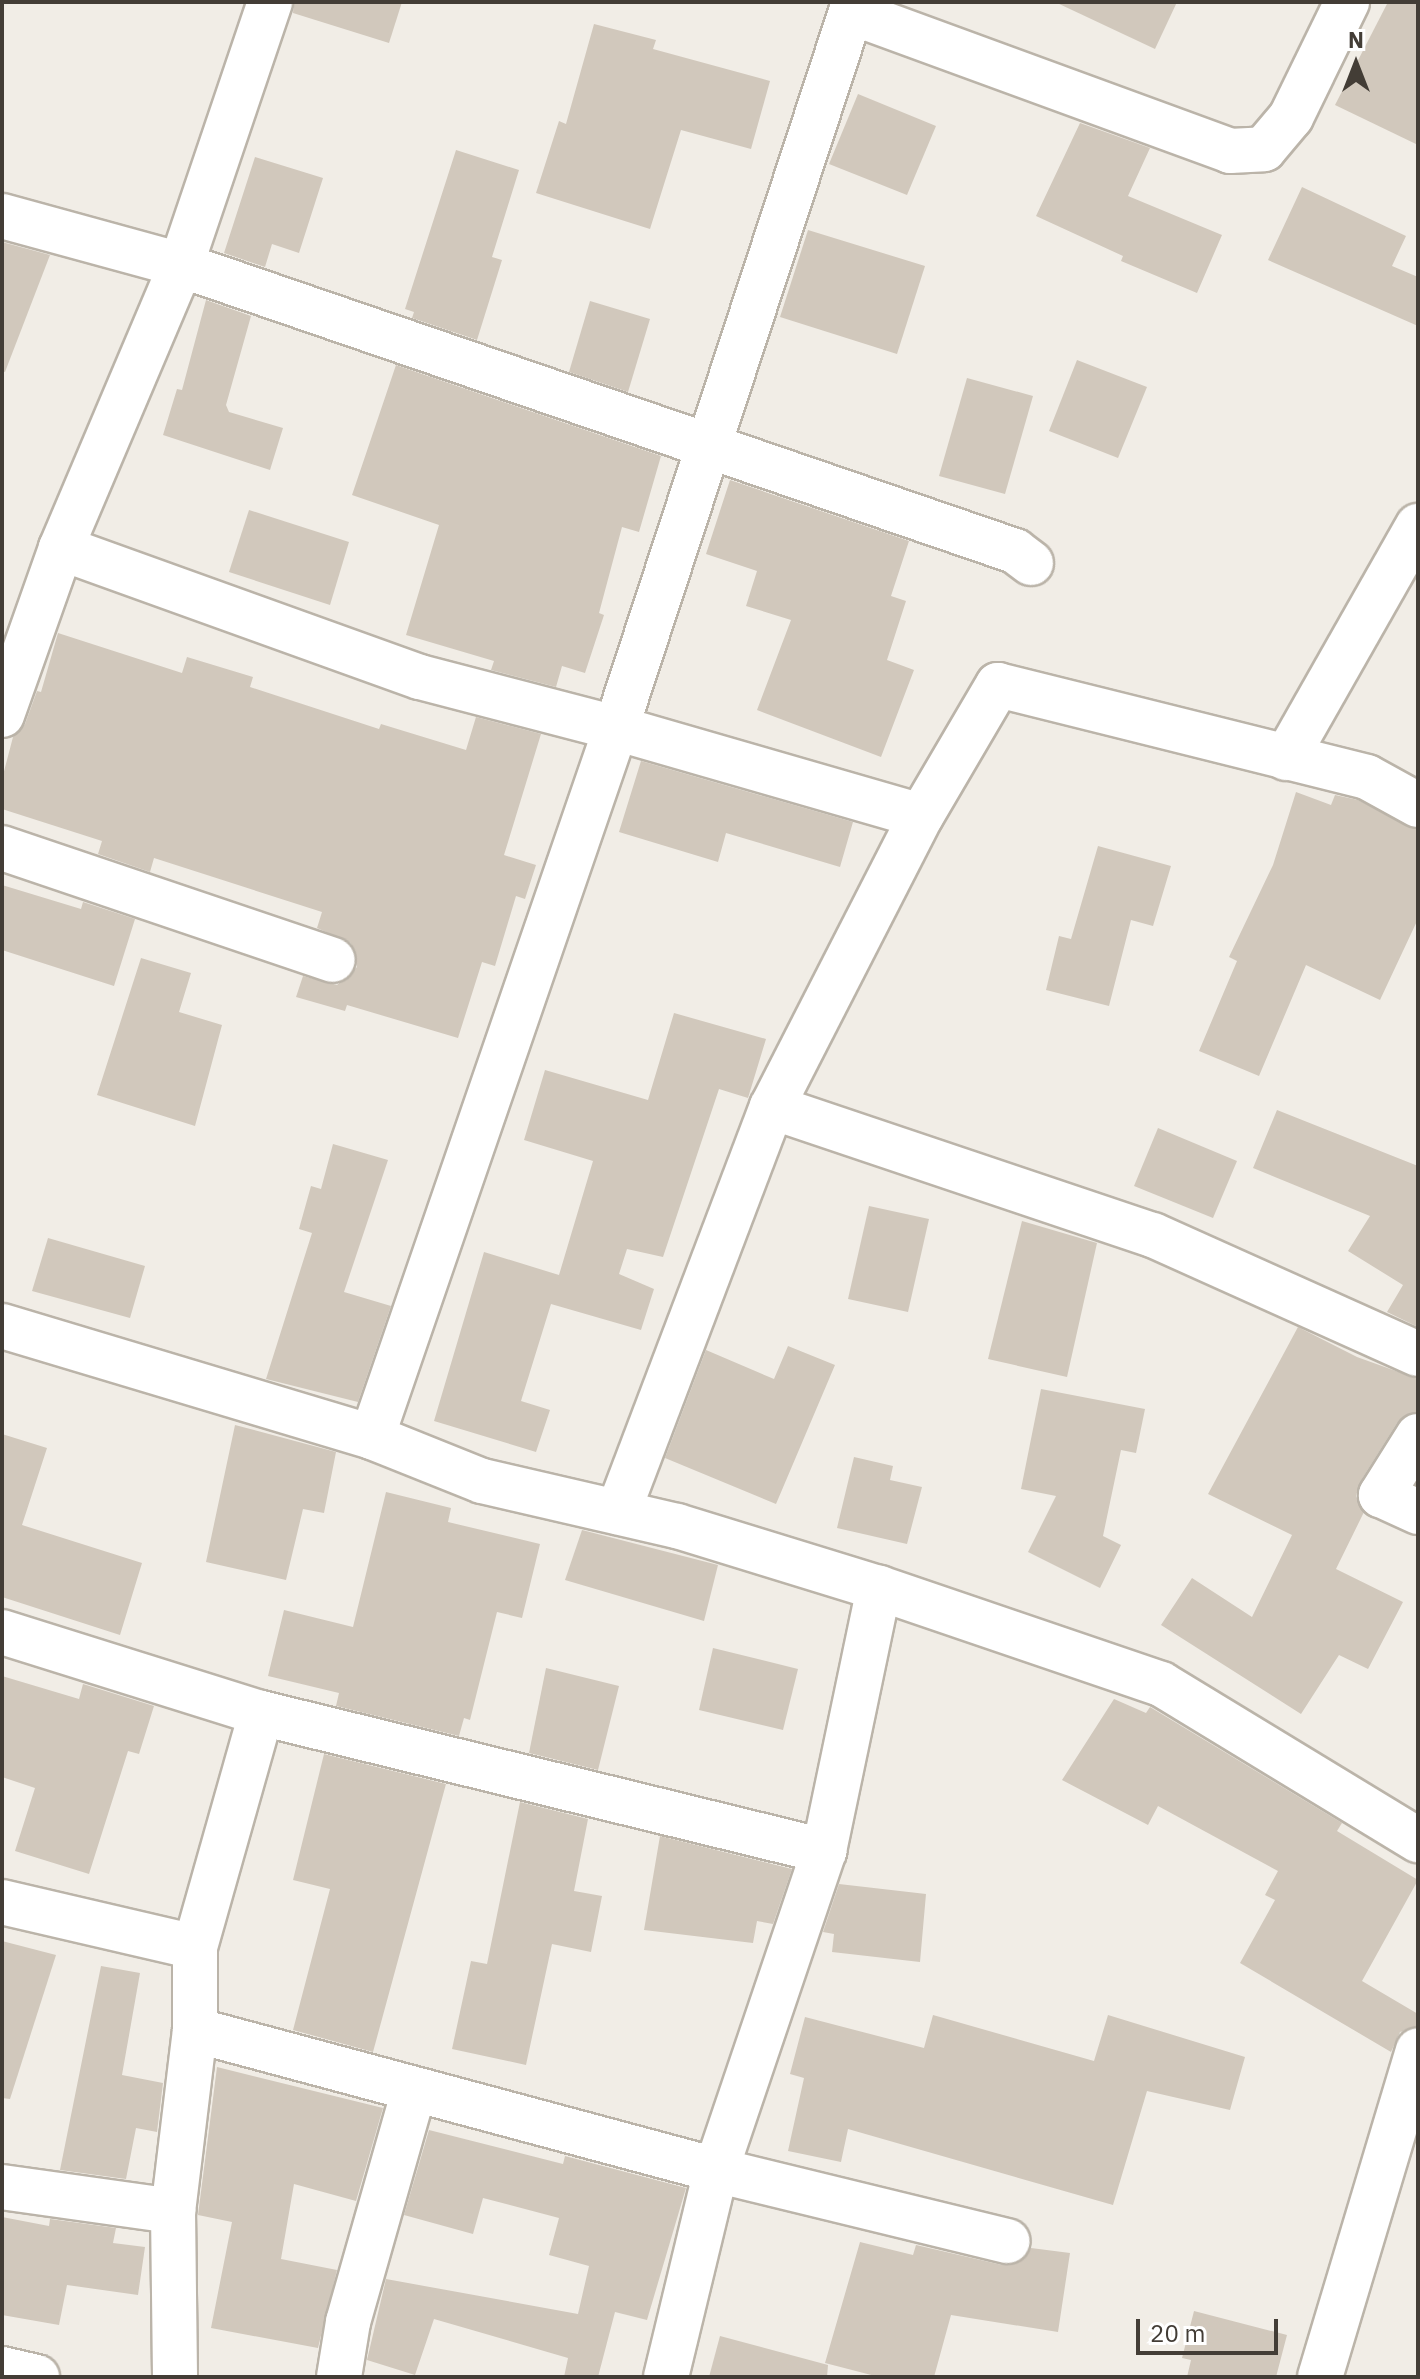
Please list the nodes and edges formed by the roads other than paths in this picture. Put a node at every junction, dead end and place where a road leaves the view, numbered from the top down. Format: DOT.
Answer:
graph roads {
  1 [pos="270,2"];
  2 [pos="1347,2"];
  3 [pos="845,5"];
  4 [pos="2,216"];
  5 [pos="181,265"];
  6 [pos="707,444"];
  7 [pos="1418,526"];
  8 [pos="61,548"];
  9 [pos="1031,563"];
  10 [pos="2,715"];
  11 [pos="616,728"];
  12 [pos="1286,758"];
  13 [pos="1418,805"];
  14 [pos="921,816"];
  15 [pos="2,848"];
  16 [pos="333,960"];
  17 [pos="772,1107"];
  18 [pos="2,1326"];
  19 [pos="1418,1354"];
  20 [pos="1418,1436"];
  21 [pos="372,1437"];
  22 [pos="618,1512"];
  23 [pos="1418,1512"];
  24 [pos="879,1588"];
  25 [pos="2,1632"];
  26 [pos="261,1713"];
  27 [pos="1418,1840"];
  28 [pos="824,1851"];
  29 [pos="2,1902"];
  30 [pos="195,1947"];
  31 [pos="195,2030"];
  32 [pos="1418,2050"];
  33 [pos="414,2090"];
  34 [pos="716,2170"];
  35 [pos="2,2187"];
  36 [pos="173,2211"];
  37 [pos="1007,2241"];
  38 [pos="2,2369"];
  39 [pos="37,2377"];
  40 [pos="175,2377"];
  41 [pos="339,2377"];
  42 [pos="666,2377"];
  43 [pos="1320,2377"];
  1 -- 5 [label="street"];
  2 -- 3 [label="street"];
  3 -- 6 [label="street"];
  4 -- 5 [label="street"];
  5 -- 6 [label="street"];
  5 -- 8 [label="street"];
  6 -- 9 [label="street"];
  6 -- 11 [label="street"];
  7 -- 12 [label="street"];
  8 -- 10 [label="street"];
  8 -- 11 [label="street"];
  11 -- 14 [label="street"];
  11 -- 21 [label="street"];
  12 -- 13 [label="street"];
  12 -- 14 [label="street"];
  14 -- 17 [label="street"];
  15 -- 16 [label="street"];
  17 -- 19 [label="street"];
  17 -- 22 [label="street"];
  18 -- 21 [label="street"];
  20 -- 23 [label="street"];
  21 -- 22 [label="street"];
  22 -- 24 [label="street"];
  24 -- 27 [label="street"];
  24 -- 28 [label="street"];
  25 -- 26 [label="street"];
  26 -- 28 [label="street"];
  26 -- 30 [label="street"];
  28 -- 34 [label="street"];
  29 -- 30 [label="street"];
  30 -- 31 [label="street"];
  31 -- 33 [label="street"];
  31 -- 36 [label="street"];
  32 -- 43 [label="street"];
  33 -- 34 [label="street"];
  33 -- 41 [label="street"];
  34 -- 37 [label="street"];
  34 -- 42 [label="street"];
  35 -- 36 [label="street"];
  36 -- 40 [label="street"];
  38 -- 39 [label="street"];
}
